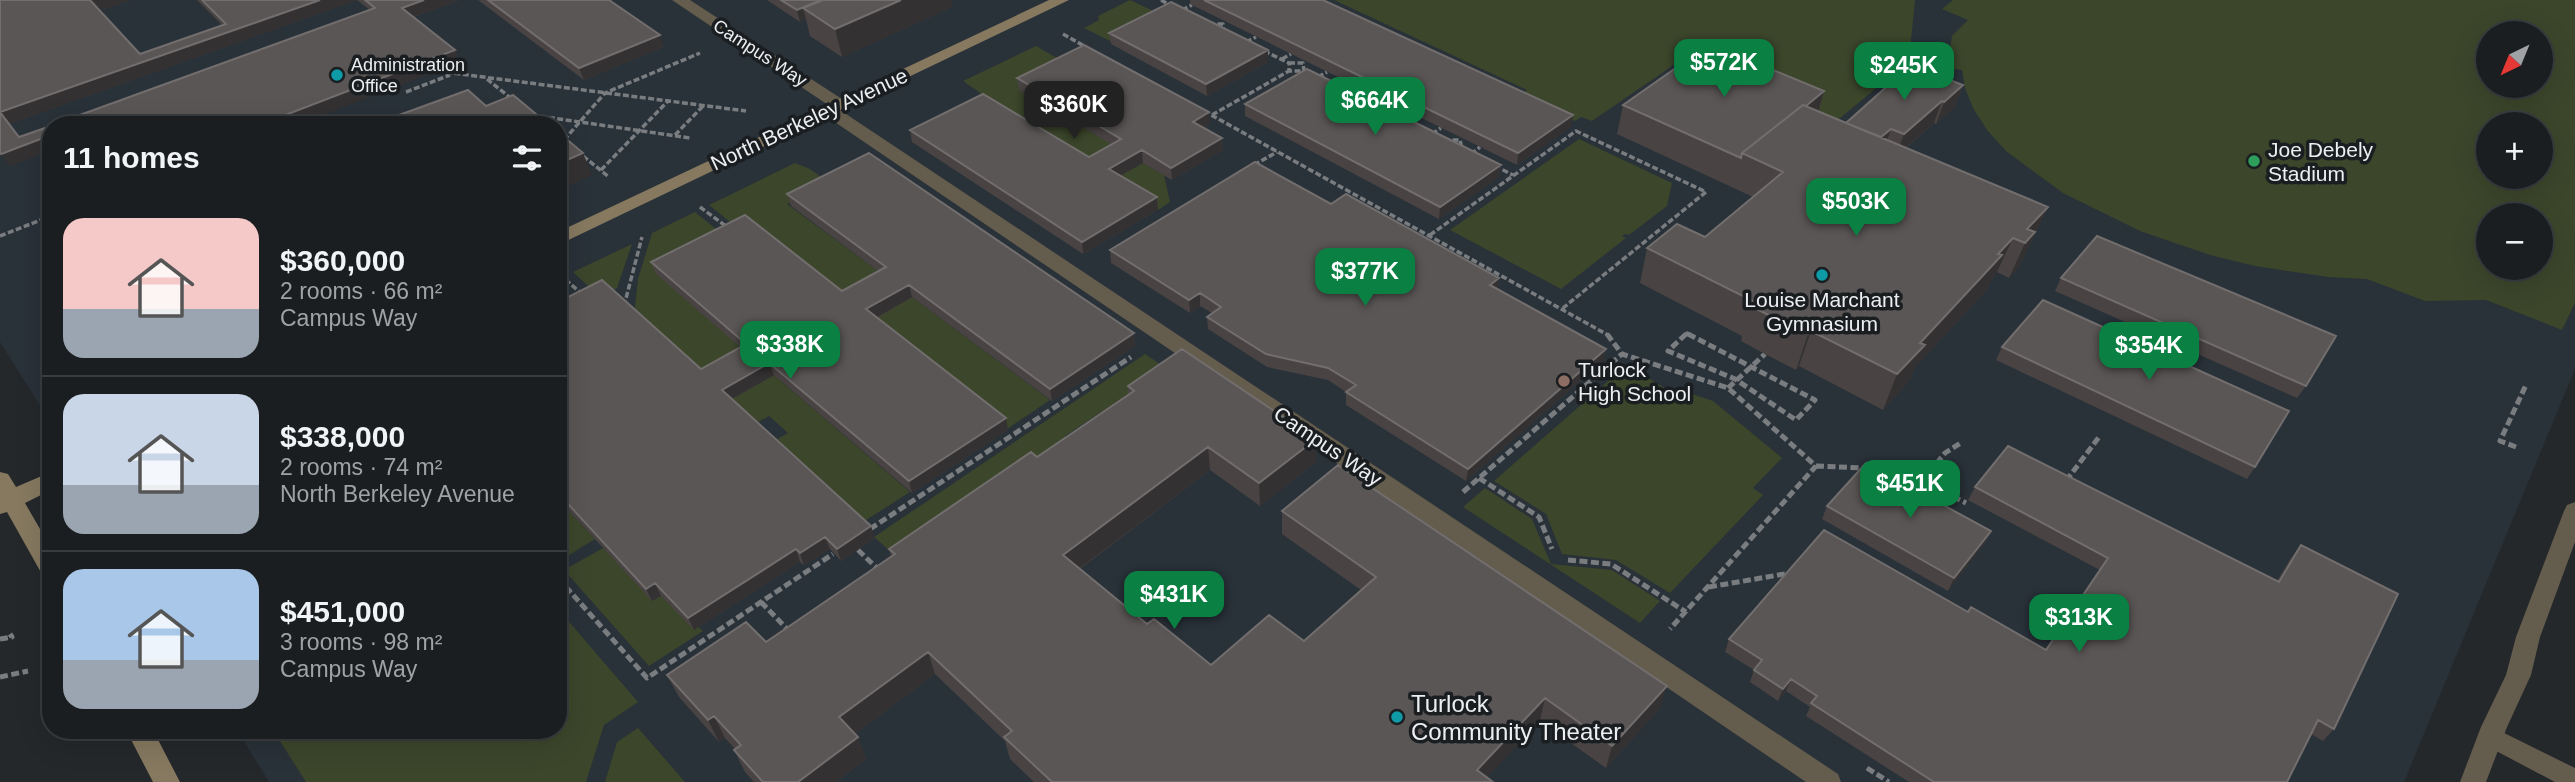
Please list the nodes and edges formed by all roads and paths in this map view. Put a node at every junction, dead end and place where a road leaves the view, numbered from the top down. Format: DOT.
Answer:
graph roads {
  1 [pos="680,0"];
  2 [pos="1061,0"];
  3 [pos="1161,0"];
  4 [pos="1192,5"];
  5 [pos="1182,10"];
  6 [pos="1191,15"];
  7 [pos="1199,19"];
  8 [pos="1208,23"];
  9 [pos="1199,28"];
  10 [pos="1058,31"];
  11 [pos="1223,31"];
  12 [pos="1231,35"];
  13 [pos="1256,37"];
  14 [pos="1239,38"];
  15 [pos="1246,42"];
  16 [pos="711,49"];
  17 [pos="1093,50"];
  18 [pos="1291,54"];
  19 [pos="1272,55"];
  20 [pos="1264,60"];
  21 [pos="1282,60"];
  22 [pos="1289,63"];
  23 [pos="438,66"];
  24 [pos="1289,71"];
  25 [pos="1304,71"];
  26 [pos="1327,72"];
  27 [pos="451,74"];
  28 [pos="1317,78"];
  29 [pos="487,79"];
  30 [pos="1327,82"];
  31 [pos="406,92"];
  32 [pos="605,93"];
  33 [pos="1362,100"];
  34 [pos="514,101"];
  35 [pos="668,101"];
  36 [pos="1371,104"];
  37 [pos="704,105"];
  38 [pos="1197,107"];
  39 [pos="523,108"];
  40 [pos="834,108"];
  41 [pos="1402,109"];
  42 [pos="752,111"];
  43 [pos="1390,113"];
  44 [pos="532,115"];
  45 [pos="1210,115"];
  46 [pos="539,116"];
  47 [pos="1200,119"];
  48 [pos="567,120"];
  49 [pos="1402,120"];
  50 [pos="580,122"];
  51 [pos="1441,128"];
  52 [pos="1421,129"];
  53 [pos="639,130"];
  54 [pos="1432,134"];
  55 [pos="674,136"];
  56 [pos="567,137"];
  57 [pos="694,139"];
  58 [pos="1444,140"];
  59 [pos="567,143"];
  60 [pos="1480,147"];
  61 [pos="573,148"];
  62 [pos="1461,149"];
  63 [pos="1278,151"];
  64 [pos="1453,154"];
  65 [pos="1471,154"];
  66 [pos="582,155"];
  67 [pos="1482,159"];
  68 [pos="1492,164"];
  69 [pos="1502,169"];
  70 [pos="601,170"];
  71 [pos="1243,172"];
  72 [pos="1495,175"];
  73 [pos="1513,175"];
  74 [pos="615,181"];
  75 [pos="699,205"];
  76 [pos="42,220"];
  77 [pos="643,233"];
  78 [pos="736,233"];
  79 [pos="567,235"];
  80 [pos="1430,235"];
  81 [pos="0,236"];
  82 [pos="567,281"];
  83 [pos="590,302"];
  84 [pos="624,307"];
  85 [pos="1563,308"];
  86 [pos="1164,335"];
  87 [pos="1622,354"];
  88 [pos="1765,354"];
  89 [pos="1752,367"];
  90 [pos="1738,379"];
  91 [pos="2526,385"];
  92 [pos="1728,388"];
  93 [pos="2099,437"];
  94 [pos="996,438"];
  95 [pos="1002,442"];
  96 [pos="1962,442"];
  97 [pos="2516,447"];
  98 [pos="1816,466"];
  99 [pos="1479,478"];
  100 [pos="1922,481"];
  101 [pos="42,483"];
  102 [pos="2060,488"];
  103 [pos="4,495"];
  104 [pos="1966,503"];
  105 [pos="1415,505"];
  106 [pos="2575,512"];
  107 [pos="867,531"];
  108 [pos="858,550"];
  109 [pos="833,554"];
  110 [pos="42,555"];
  111 [pos="1794,573"];
  112 [pos="871,580"];
  113 [pos="1708,587"];
  114 [pos="567,588"];
  115 [pos="761,602"];
  116 [pos="1686,612"];
  117 [pos="803,626"];
  118 [pos="10,634"];
  119 [pos="0,639"];
  120 [pos="1644,659"];
  121 [pos="29,671"];
  122 [pos="0,677"];
  123 [pos="2490,736"];
  124 [pos="144,739"];
  125 [pos="2575,780"];
  126 [pos="167,782"];
  127 [pos="1828,782"];
  128 [pos="2473,782"];
  1 -- 40 [label="street, Campus Way"];
  2 -- 40 [label="street, North Berkeley Avenue"];
  3 -- 5 [label="path"];
  4 -- 5 [label="path"];
  5 -- 6 [label="path"];
  7 -- 8 [label="path"];
  8 -- 9 [label="path"];
  8 -- 11 [label="path"];
  8 -- 11 [label="path"];
  10 -- 17 [label="path"];
  11 -- 12 [label="path"];
  13 -- 15 [label="path"];
  14 -- 15 [label="path"];
  15 -- 19 [label="path"];
  16 -- 32 [label="path"];
  18 -- 21 [label="path"];
  19 -- 20 [label="path"];
  19 -- 21 [label="path"];
  21 -- 22 [label="path"];
  22 -- 24 [label="path"];
  22 -- 25 [label="path"];
  23 -- 27 [label="path"];
  24 -- 25 [label="path"];
  24 -- 45 [label="path"];
  25 -- 28 [label="path"];
  26 -- 28 [label="path"];
  27 -- 29 [label="path"];
  27 -- 31 [label="path"];
  28 -- 30 [label="path"];
  29 -- 32 [label="path"];
  29 -- 34 [label="path"];
  32 -- 35 [label="path"];
  32 -- 50 [label="path"];
  33 -- 36 [label="path"];
  35 -- 37 [label="path"];
  35 -- 53 [label="path"];
  36 -- 43 [label="path"];
  36 -- 43 [label="path"];
  37 -- 42 [label="path"];
  37 -- 55 [label="path"];
  38 -- 45 [label="path"];
  39 -- 44 [label="path"];
  40 -- 79 [label="street, North Berkeley Avenue"];
  40 -- 86 [label="street, Campus Way"];
  41 -- 43 [label="path"];
  43 -- 49 [label="path"];
  44 -- 46 [label="path"];
  45 -- 47 [label="path"];
  45 -- 63 [label="path"];
  48 -- 50 [label="path"];
  50 -- 53 [label="path"];
  50 -- 56 [label="path"];
  51 -- 54 [label="path"];
  52 -- 54 [label="path"];
  53 -- 55 [label="path"];
  53 -- 70 [label="path"];
  54 -- 58 [label="path"];
  55 -- 57 [label="path"];
  58 -- 62 [label="path"];
  58 -- 62 [label="path"];
  59 -- 61 [label="path"];
  60 -- 65 [label="path"];
  62 -- 64 [label="path"];
  62 -- 65 [label="path"];
  63 -- 71 [label="path"];
  63 -- 80 [label="path"];
  65 -- 67 [label="path"];
  66 -- 70 [label="path"];
  68 -- 69 [label="path"];
  69 -- 72 [label="path"];
  69 -- 73 [label="path"];
  70 -- 74 [label="path"];
  73 -- 80 [label="path"];
  73 -- 85 [label="path"];
  75 -- 78 [label="path"];
  76 -- 81 [label="path"];
  77 -- 84 [label="path"];
  80 -- 85 [label="path"];
  82 -- 83 [label="path"];
  85 -- 87 [label="path"];
  86 -- 95 [label="path"];
  86 -- 105 [label="street, Campus Way"];
  87 -- 92 [label="path"];
  87 -- 99 [label="path"];
  88 -- 89 [label="path"];
  89 -- 90 [label="path"];
  89 -- 90 [label="path"];
  89 -- 90 [label="path"];
  90 -- 92 [label="path"];
  91 -- 97 [label="path"];
  92 -- 98 [label="path"];
  93 -- 102 [label="path"];
  94 -- 95 [label="path"];
  95 -- 107 [label="path"];
  96 -- 100 [label="path"];
  98 -- 100 [label="path"];
  98 -- 113 [label="path"];
  99 -- 105 [label="path"];
  99 -- 116 [label="path"];
  100 -- 104 [label="path"];
  101 -- 103 [label="street"];
  103 -- 110 [label="street"];
  105 -- 120 [label="street, Campus Way"];
  106 -- 123 [label="street"];
  108 -- 112 [label="path"];
  109 -- 115 [label="path"];
  111 -- 113 [label="path"];
  113 -- 116 [label="path"];
  114 -- 115 [label="path"];
  115 -- 117 [label="path"];
  116 -- 120 [label="path"];
  118 -- 119 [label="path"];
  120 -- 127 [label="street, Campus Way"];
  121 -- 122 [label="path"];
  123 -- 125 [label="lane"];
  123 -- 128 [label="street"];
  124 -- 126 [label="street"];
}
